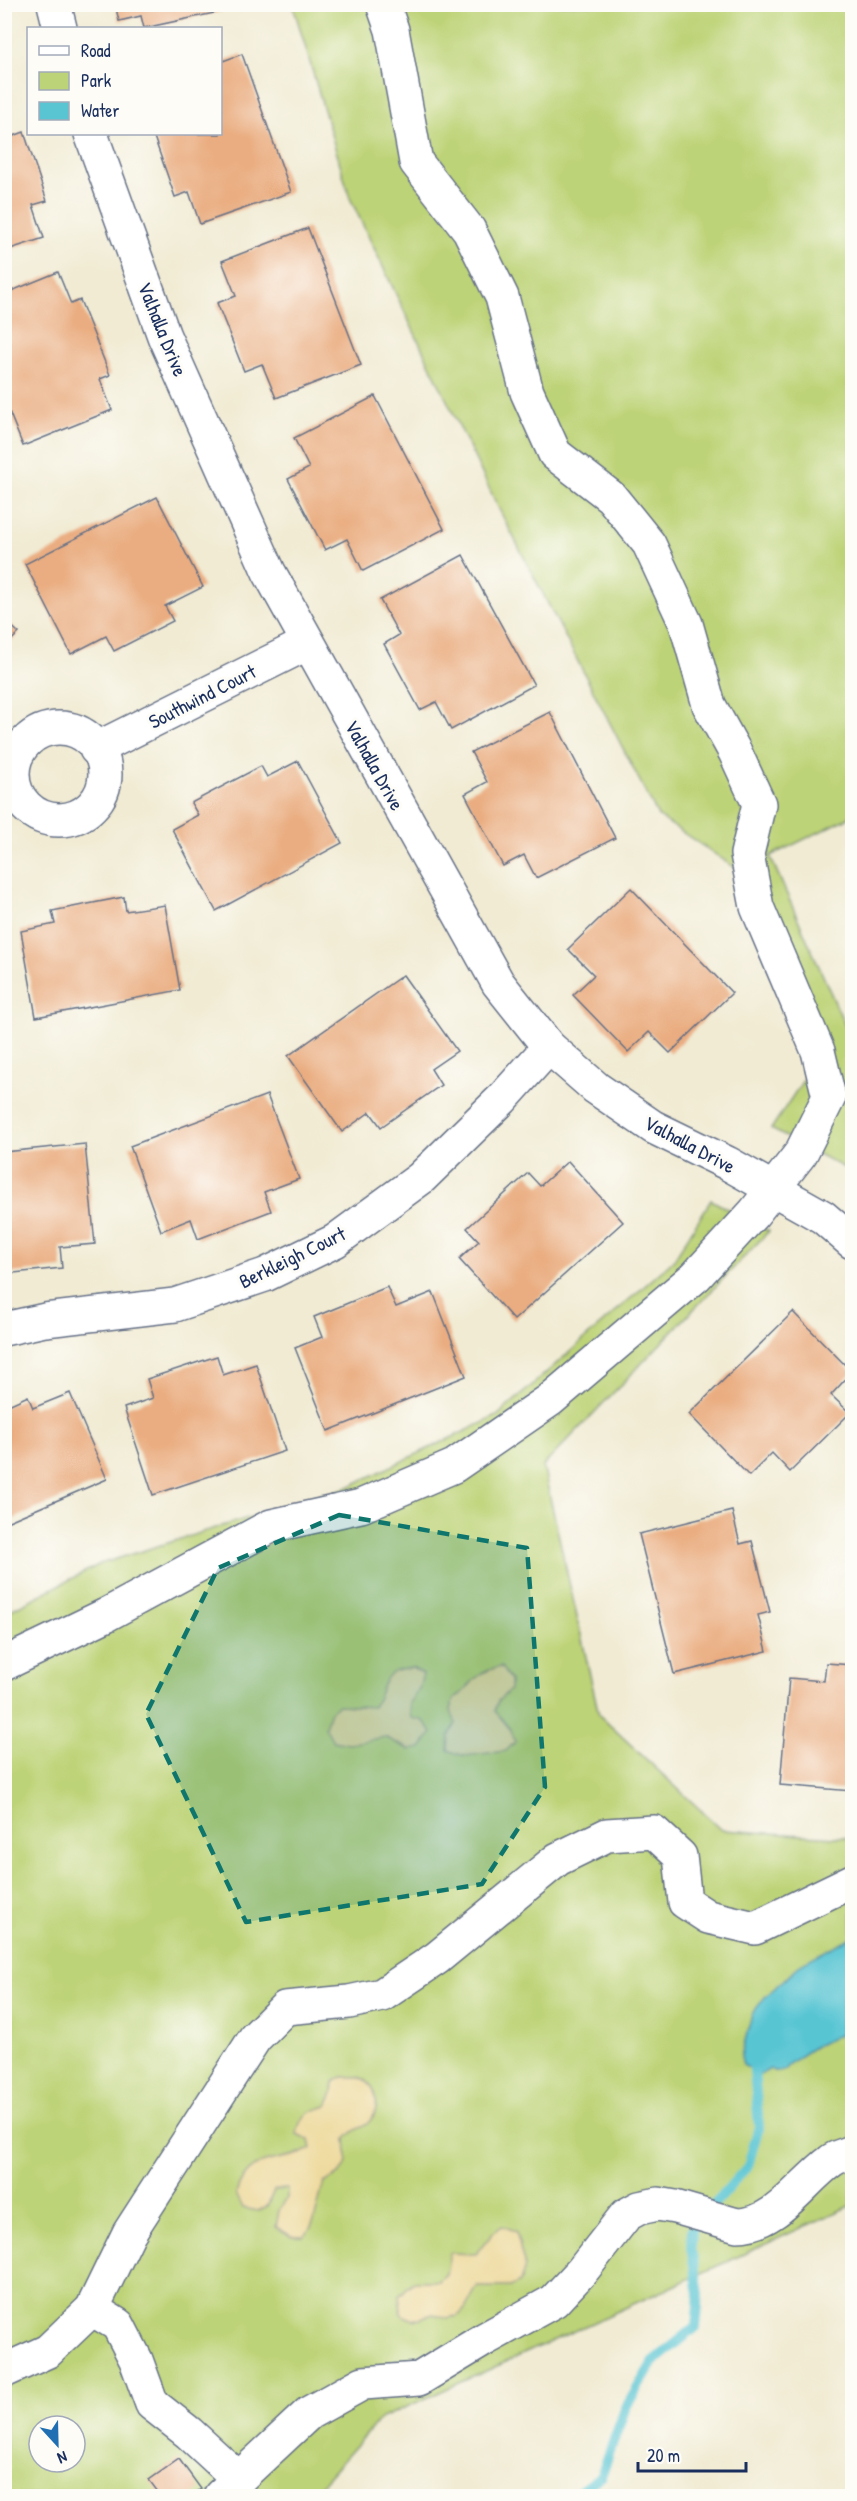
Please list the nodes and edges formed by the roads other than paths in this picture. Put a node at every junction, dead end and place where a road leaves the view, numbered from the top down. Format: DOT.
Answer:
graph roads {
  1 [pos="54,4"];
  2 [pos="383,4"];
  3 [pos="60,27"];
  4 [pos="91,135"];
  5 [pos="308,643"];
  6 [pos="96,749"];
  7 [pos="549,1047"];
  8 [pos="774,1188"];
  9 [pos="852,1242"];
  10 [pos="4,1329"];
  11 [pos="4,1664"];
  12 [pos="852,1881"];
  13 [pos="852,2152"];
  14 [pos="92,2309"];
  15 [pos="4,2372"];
  16 [pos="229,2488"];
  1 -- 3 [label="street"];
  2 -- 8 [label="street"];
  4 -- 5 [label="street, Valhalla Drive"];
  5 -- 6 [label="street, Southwind Court"];
  5 -- 7 [label="street, Valhalla Drive"];
  7 -- 8 [label="street, Valhalla Drive"];
  7 -- 10 [label="street, Berkleigh Court"];
  8 -- 9 [label="street, Valhalla Drive"];
  8 -- 11 [label="street"];
  12 -- 14 [label="street"];
  13 -- 16 [label="street"];
  14 -- 15 [label="street"];
  14 -- 16 [label="street"];
}
